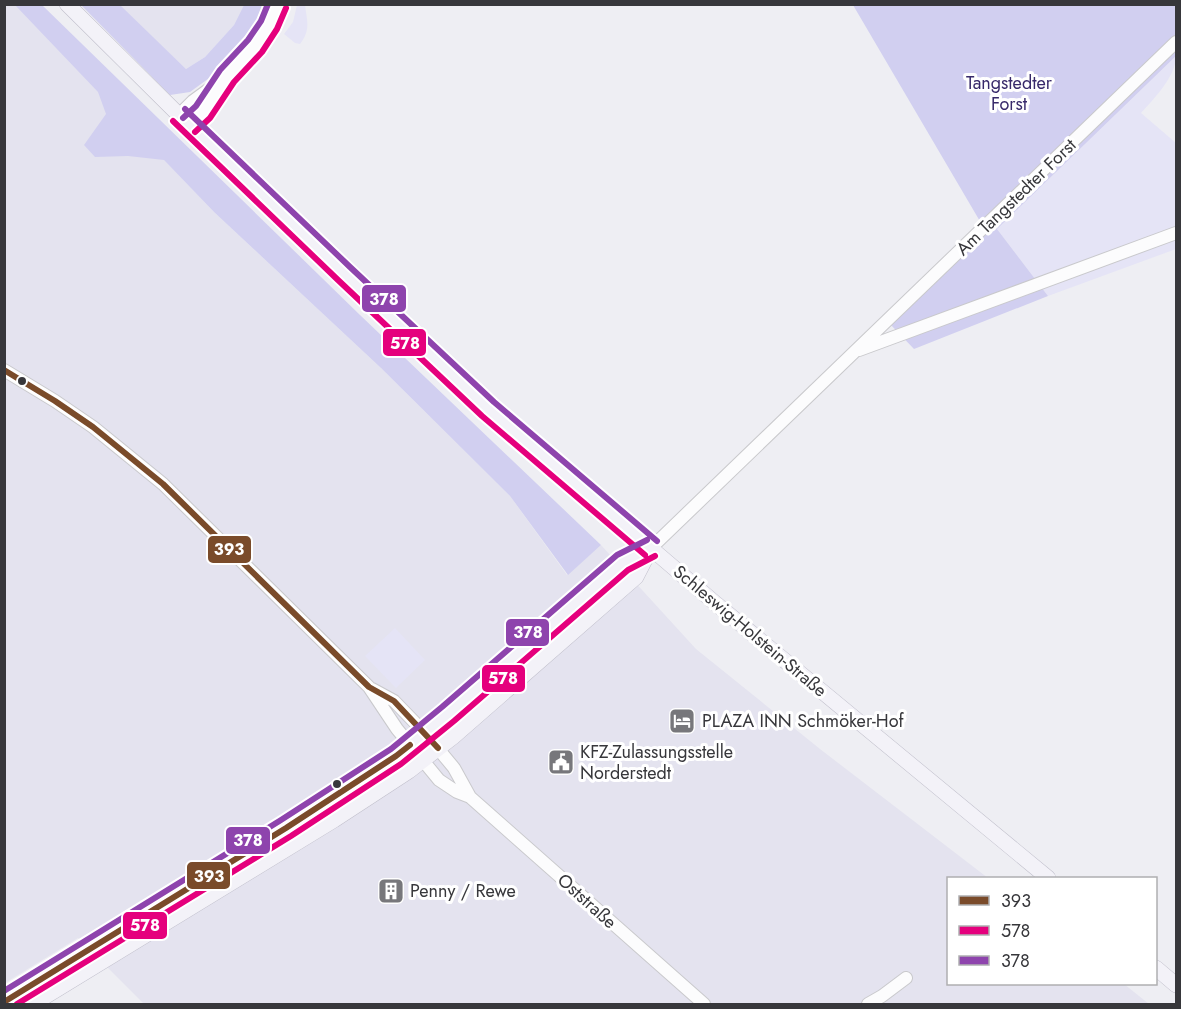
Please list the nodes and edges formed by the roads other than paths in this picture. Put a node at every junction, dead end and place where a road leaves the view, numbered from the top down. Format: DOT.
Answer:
graph roads {
  1 [pos="67,4"];
  2 [pos="278,4"];
  3 [pos="1176,42"];
  4 [pos="184,120"];
  5 [pos="1176,233"];
  6 [pos="855,351"];
  7 [pos="4,370"];
  8 [pos="651,548"];
  9 [pos="369,687"];
  10 [pos="425,733"];
  11 [pos="410,745"];
  12 [pos="438,748"];
  13 [pos="423,760"];
  14 [pos="470,797"];
  15 [pos="1046,877"];
  16 [pos="1157,970"];
  17 [pos="906,978"];
  18 [pos="1176,985"];
  19 [pos="4,1002"];
  20 [pos="33,1005"];
  21 [pos="704,1005"];
  22 [pos="868,1005"];
  1 -- 4 [label="main road, Schleswig-Holstein-Straße"];
  2 -- 4 [label="street"];
  3 -- 6 [label="street, Am Tangstedter Forst"];
  4 -- 8 [label="main road, Schleswig-Holstein-Straße"];
  5 -- 6 [label="street, Am Tangstedter Forst"];
  6 -- 8 [label="street, Am Tangstedter Forst"];
  7 -- 9 [label="street, Oststraße"];
  8 -- 10 [label="main road"];
  8 -- 12 [label="main road"];
  8 -- 15 [label="main road, Schleswig-Holstein-Straße"];
  9 -- 10 [label="street, Oststraße"];
  9 -- 11 [label="street, Oststraße"];
  10 -- 11 [label="main road"];
  10 -- 12 [label="street, Oststraße"];
  11 -- 13 [label="street, Oststraße"];
  11 -- 19 [label="main road"];
  12 -- 13 [label="main road"];
  12 -- 14 [label="street, Oststraße"];
  13 -- 14 [label="street, Oststraße"];
  13 -- 20 [label="main road"];
  14 -- 21 [label="street, Oststraße"];
  16 -- 18 [label="main road"];
  17 -- 22 [label="street"];
}
